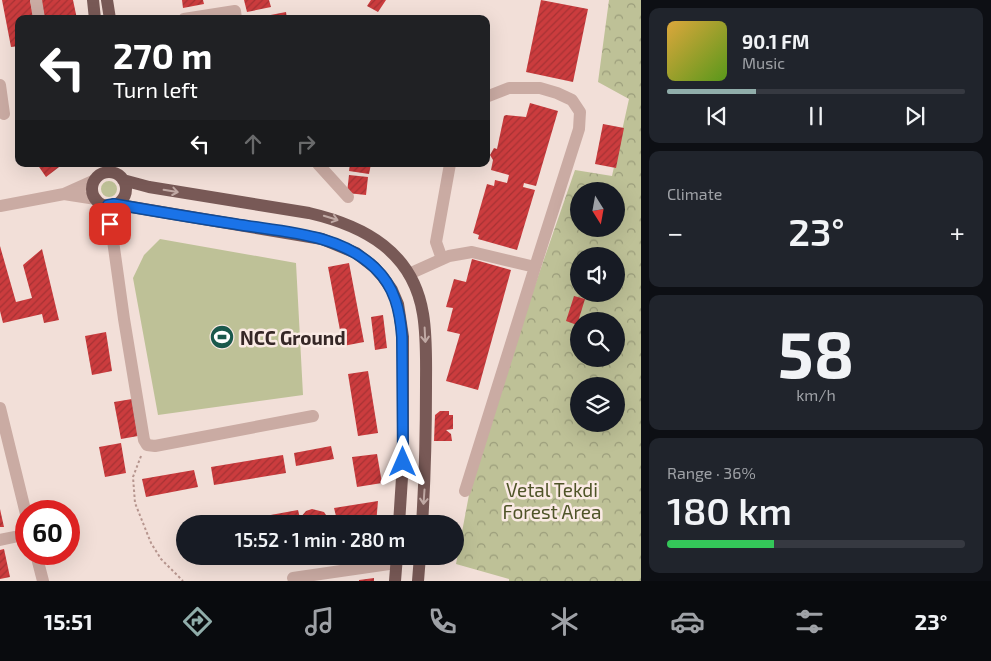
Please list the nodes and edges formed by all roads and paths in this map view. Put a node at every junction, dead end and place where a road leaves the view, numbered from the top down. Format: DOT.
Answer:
graph roads {
  1 [pos="36,0"];
  2 [pos="93,0"];
  3 [pos="107,0"];
  4 [pos="38,15"];
  5 [pos="95,15"];
  6 [pos="109,15"];
  7 [pos="210,15"];
  8 [pos="236,15"];
  9 [pos="0,85"];
  10 [pos="490,95"];
  11 [pos="4,114"];
  12 [pos="120,167"];
  13 [pos="321,167"];
  14 [pos="449,167"];
  15 [pos="98,173"];
  16 [pos="122,179"];
  17 [pos="64,194"];
  18 [pos="348,197"];
  19 [pos="106,203"];
  20 [pos="0,206"];
  21 [pos="442,258"];
  22 [pos="535,267"];
  23 [pos="409,274"];
  24 [pos="0,408"];
  25 [pos="313,416"];
  26 [pos="147,445"];
  27 [pos="465,491"];
  28 [pos="23,500"];
  29 [pos="400,515"];
  30 [pos="423,515"];
  31 [pos="14,537"];
  32 [pos="0,540"];
  33 [pos="39,565"];
  34 [pos="367,565"];
  35 [pos="396,565"];
  36 [pos="419,565"];
  37 [pos="292,578"];
  38 [pos="43,581"];
  39 [pos="183,581"];
  40 [pos="394,581"];
  41 [pos="418,581"];
  1 -- 4 [label="street"];
  2 -- 5 [label="main road"];
  3 -- 6 [label="main road"];
  7 -- 8 [label="street"];
  9 -- 11 [label="street"];
  10 -- 22 [label="street"];
  12 -- 16 [label="main road"];
  13 -- 18 [label="street"];
  14 -- 21 [label="street"];
  15 -- 16 [label="main road"];
  15 -- 17 [label="street"];
  15 -- 19 [label="main road"];
  16 -- 19 [label="main road"];
  16 -- 23 [label="main road, one-way"];
  17 -- 19 [label="street"];
  17 -- 20 [label="street"];
  19 -- 26 [label="street"];
  19 -- 29 [label="main road"];
  21 -- 22 [label="street"];
  21 -- 23 [label="street"];
  22 -- 27 [label="street"];
  23 -- 30 [label="main road, one-way"];
  24 -- 28 [label="street"];
  25 -- 26 [label="street"];
  26 -- 39 [label="path"];
  31 -- 32 [label="street"];
  33 -- 38 [label="street"];
  34 -- 37 [label="street"];
  35 -- 40 [label="main road"];
  36 -- 41 [label="main road"];
}
